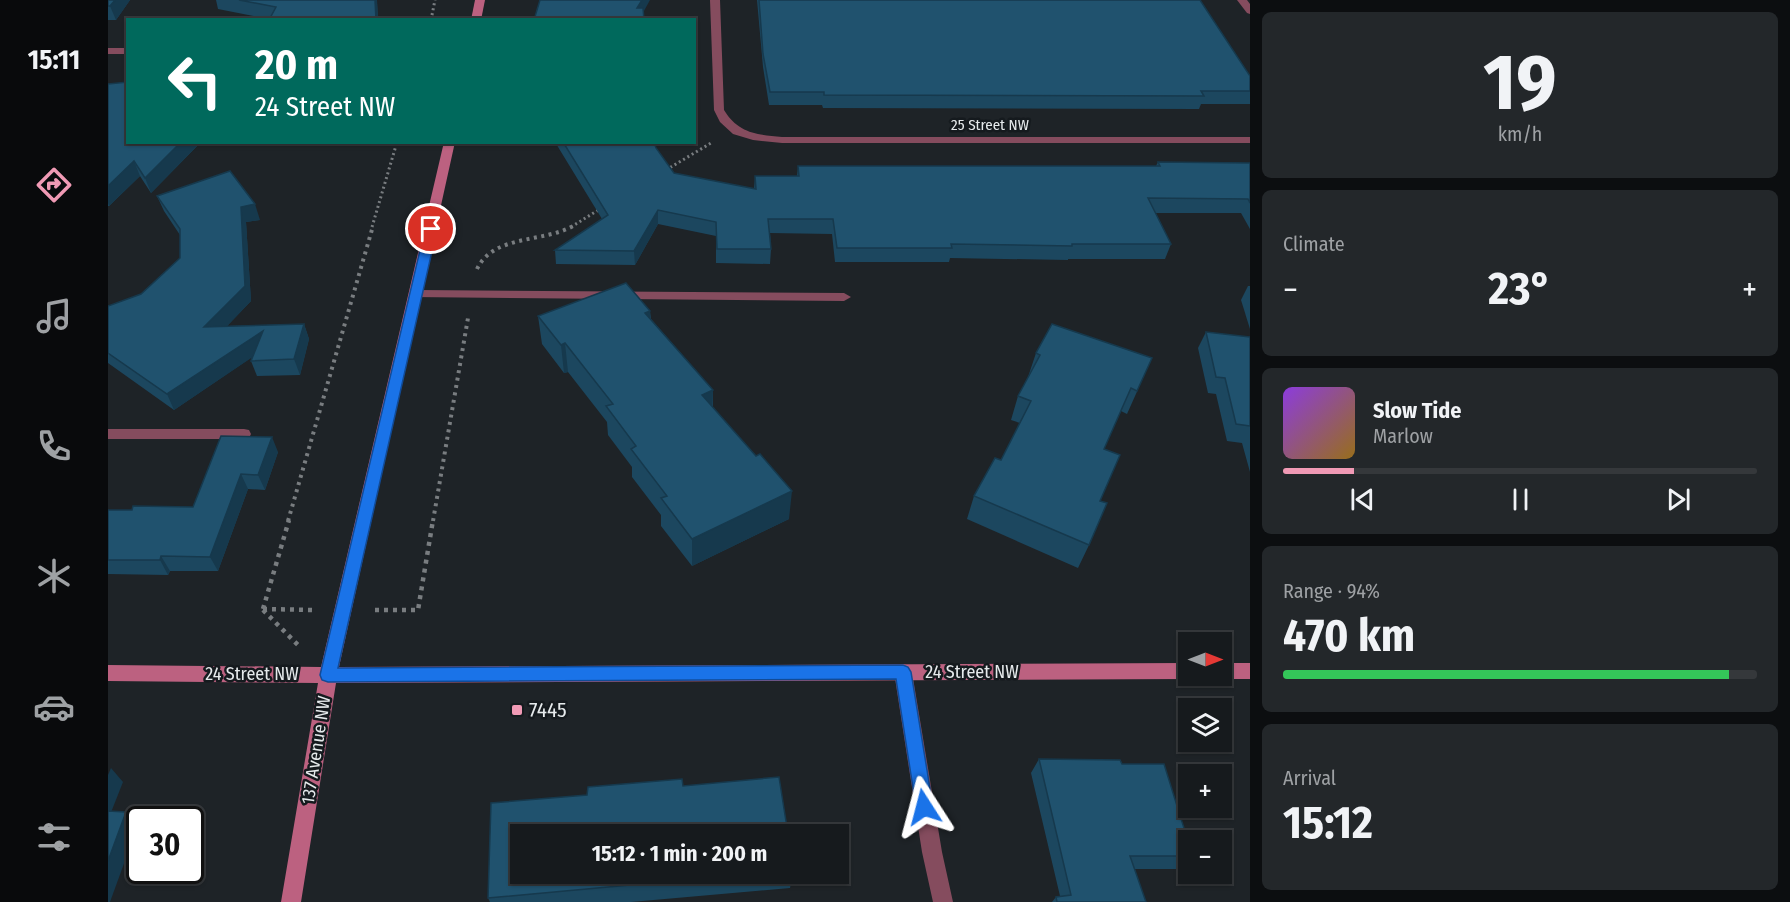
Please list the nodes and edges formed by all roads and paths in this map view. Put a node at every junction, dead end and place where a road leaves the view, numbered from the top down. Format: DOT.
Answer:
graph roads {
  1 [pos="435,0"];
  2 [pos="480,0"];
  3 [pos="715,0"];
  4 [pos="1242,0"];
  5 [pos="1250,11"];
  6 [pos="431,18"];
  7 [pos="476,18"];
  8 [pos="108,51"];
  9 [pos="126,51"];
  10 [pos="732,130"];
  11 [pos="1250,140"];
  12 [pos="396,144"];
  13 [pos="450,144"];
  14 [pos="663,172"];
  15 [pos="603,207"];
  16 [pos="472,293"];
  17 [pos="417,294"];
  18 [pos="844,297"];
  19 [pos="108,434"];
  20 [pos="244,434"];
  21 [pos="342,610"];
  22 [pos="1178,671"];
  23 [pos="1232,671"];
  24 [pos="1250,671"];
  25 [pos="903,672"];
  26 [pos="108,673"];
  27 [pos="328,675"];
  28 [pos="291,902"];
  29 [pos="943,902"];
  1 -- 6 [label="path"];
  2 -- 7 [label="street"];
  3 -- 10 [label="street"];
  4 -- 5 [label="street"];
  8 -- 9 [label="street"];
  10 -- 11 [label="street, 25 Street NW"];
  10 -- 14 [label="path"];
  12 -- 21 [label="path"];
  13 -- 17 [label="street, 137 Avenue NW"];
  15 -- 16 [label="path"];
  16 -- 17 [label="street"];
  16 -- 18 [label="street"];
  16 -- 21 [label="path"];
  17 -- 21 [label="street, 137 Avenue NW"];
  19 -- 20 [label="street"];
  21 -- 27 [label="street, 137 Avenue NW"];
  22 -- 25 [label="street, 24 Street NW"];
  23 -- 24 [label="street"];
  25 -- 27 [label="street, 24 Street NW"];
  25 -- 29 [label="street"];
  26 -- 27 [label="street, 24 Street NW"];
  27 -- 28 [label="street, 137 Avenue NW"];
}
